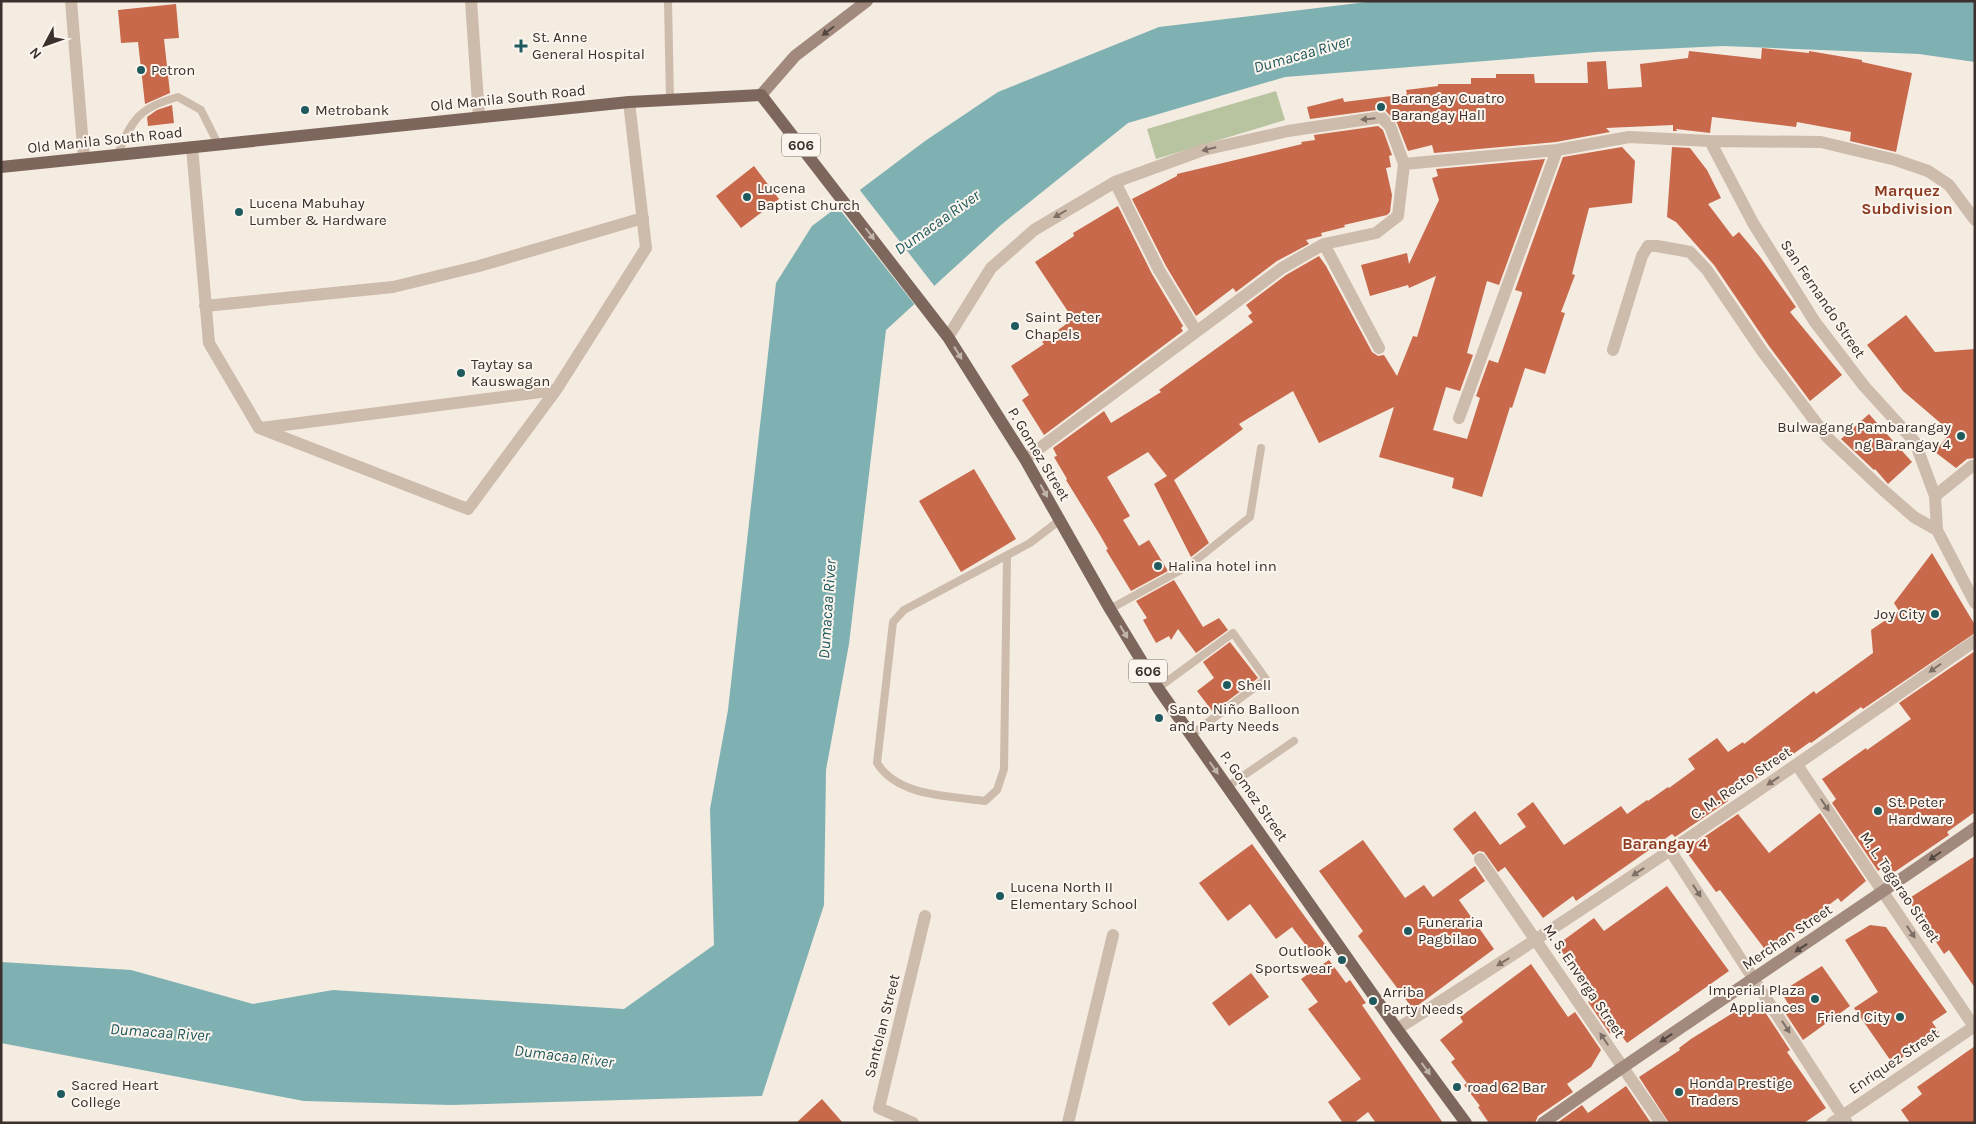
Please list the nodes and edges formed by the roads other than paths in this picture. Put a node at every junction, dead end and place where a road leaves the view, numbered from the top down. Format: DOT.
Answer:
graph roads {
  1 [pos="71,1"];
  2 [pos="471,1"];
  3 [pos="668,1"];
  4 [pos="867,1"];
  5 [pos="761,95"];
  6 [pos="670,100"];
  7 [pos="629,102"];
  8 [pos="478,118"];
  9 [pos="1710,142"];
  10 [pos="218,144"];
  11 [pos="192,147"];
  12 [pos="1557,150"];
  13 [pos="118,154"];
  14 [pos="84,158"];
  15 [pos="1404,164"];
  16 [pos="1,167"];
  17 [pos="1115,182"];
  18 [pos="643,218"];
  19 [pos="1975,220"];
  20 [pos="1324,244"];
  21 [pos="205,306"];
  22 [pos="1196,331"];
  23 [pos="948,337"];
  24 [pos="1379,348"];
  25 [pos="1613,350"];
  26 [pos="556,390"];
  27 [pos="1459,418"];
  28 [pos="258,428"];
  29 [pos="1261,448"];
  30 [pos="1025,459"];
  31 [pos="1972,466"];
  32 [pos="1935,496"];
  33 [pos="1060,520"];
  34 [pos="1937,530"];
  35 [pos="1007,556"];
  36 [pos="1975,603"];
  37 [pos="1110,609"];
  38 [pos="1975,640"];
  39 [pos="1158,688"];
  40 [pos="1191,734"];
  41 [pos="1294,741"];
  42 [pos="1797,765"];
  43 [pos="1227,787"];
  44 [pos="1975,828"];
  45 [pos="1670,850"];
  46 [pos="1480,859"];
  47 [pos="1884,892"];
  48 [pos="925,916"];
  49 [pos="1113,935"];
  50 [pos="1537,941"];
  51 [pos="1755,979"];
  52 [pos="1974,1027"];
  53 [pos="1397,1030"];
  54 [pos="1623,1066"];
  55 [pos="1840,1120"];
  56 [pos="913,1123"];
  57 [pos="1068,1123"];
  58 [pos="1466,1123"];
  59 [pos="1543,1123"];
  60 [pos="1661,1123"];
  1 -- 14 [label="street"];
  2 -- 8 [label="street"];
  3 -- 6 [label="lane"];
  4 -- 5 [label="main road, one-way"];
  5 -- 6 [label="main road, Old Manila South Road"];
  5 -- 23 [label="main road, P. Gomez Street / 606, one-way"];
  6 -- 7 [label="main road, Old Manila South Road"];
  7 -- 8 [label="main road, Old Manila South Road"];
  7 -- 18 [label="street"];
  8 -- 10 [label="main road, Old Manila South Road"];
  9 -- 12 [label="street"];
  9 -- 19 [label="street"];
  9 -- 32 [label="street, San Fernando Street"];
  10 -- 11 [label="main road, Old Manila South Road"];
  10 -- 13 [label="lane"];
  11 -- 13 [label="main road, Old Manila South Road"];
  11 -- 21 [label="street"];
  12 -- 15 [label="street"];
  12 -- 27 [label="street"];
  13 -- 14 [label="main road, Old Manila South Road"];
  14 -- 16 [label="main road, Old Manila South Road"];
  15 -- 17 [label="street, one-way"];
  15 -- 20 [label="street"];
  17 -- 22 [label="street"];
  17 -- 23 [label="street, one-way"];
  18 -- 21 [label="street"];
  18 -- 26 [label="street"];
  20 -- 22 [label="street"];
  20 -- 24 [label="street"];
  21 -- 28 [label="street"];
  22 -- 30 [label="street"];
  23 -- 30 [label="main road, P. Gomez Street / 606, one-way"];
  25 -- 34 [label="street"];
  26 -- 28 [label="street"];
  26 -- 28 [label="street"];
  29 -- 37 [label="lane"];
  30 -- 33 [label="main road, P. Gomez Street / 606, one-way"];
  31 -- 32 [label="street"];
  32 -- 34 [label="street, San Fernando Street"];
  33 -- 35 [label="lane"];
  33 -- 37 [label="main road, P. Gomez Street / 606"];
  34 -- 36 [label="street, San Fernando Street"];
  35 -- 35 [label="lane"];
  37 -- 39 [label="main road, P. Gomez Street / 606, one-way"];
  38 -- 42 [label="street, C. M. Recto Street, one-way"];
  39 -- 40 [label="main road, P. Gomez Street / 606"];
  39 -- 40 [label="lane"];
  40 -- 43 [label="main road, P. Gomez Street / 606, one-way"];
  41 -- 43 [label="lane"];
  42 -- 45 [label="street, C. M. Recto Street, one-way"];
  42 -- 47 [label="street, M. L. Tagarao Street, one-way"];
  43 -- 53 [label="main road, P. Gomez Street / 606"];
  44 -- 47 [label="main road, Merchan Street, one-way"];
  45 -- 50 [label="street, C. M. Recto Street, one-way"];
  45 -- 51 [label="street, one-way"];
  46 -- 50 [label="street, M. S. Enverga Street"];
  47 -- 51 [label="main road, Merchan Street, one-way"];
  47 -- 52 [label="street, M. L. Tagarao Street, one-way"];
  48 -- 56 [label="street, Santolan Street"];
  49 -- 57 [label="street"];
  50 -- 53 [label="street, C. M. Recto Street, one-way"];
  54 -- 50 [label="street, M. S. Enverga Street, one-way"];
  51 -- 54 [label="main road, Merchan Street, one-way"];
  51 -- 55 [label="street, one-way"];
  52 -- 55 [label="street, Enriquez Street"];
  53 -- 58 [label="main road, P. Gomez Street / 606, one-way"];
  54 -- 59 [label="main road, Merchan Street"];
  54 -- 60 [label="street, M. S. Enverga Street"];
}
